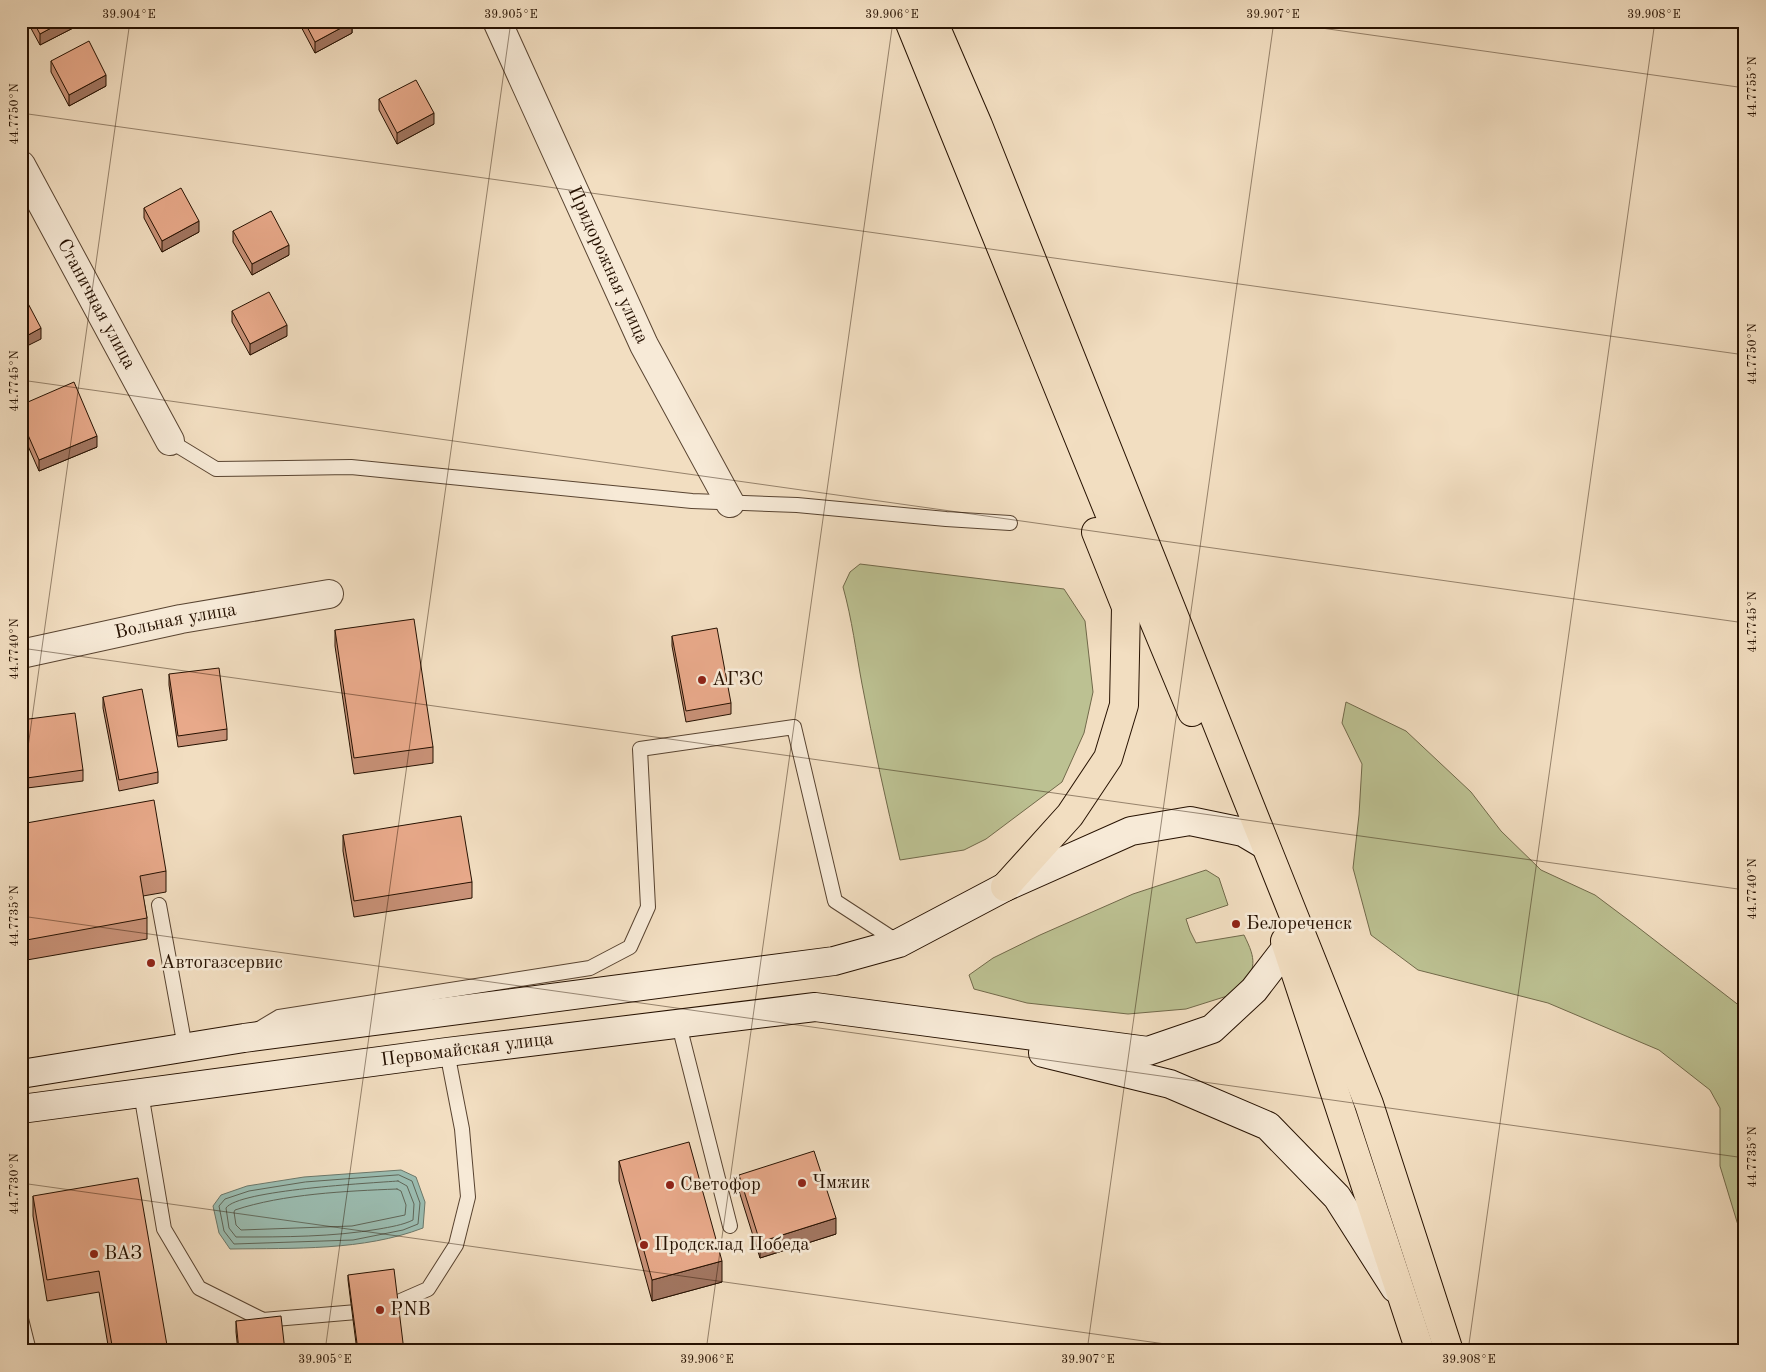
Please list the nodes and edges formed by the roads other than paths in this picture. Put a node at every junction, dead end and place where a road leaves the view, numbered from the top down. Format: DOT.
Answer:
graph roads {
  1 [pos="497,21"];
  2 [pos="909,21"];
  3 [pos="933,21"];
  4 [pos="957,137"];
  5 [pos="21,165"];
  6 [pos="170,441"];
  7 [pos="730,503"];
  8 [pos="1010,523"];
  9 [pos="330,594"];
  10 [pos="21,654"];
  11 [pos="1254,839"];
  12 [pos="1004,887"];
  13 [pos="158,905"];
  14 [pos="1293,938"];
  15 [pos="899,943"];
  16 [pos="913,1020"];
  17 [pos="680,1025"];
  18 [pos="244,1038"];
  19 [pos="185,1047"];
  20 [pos="446,1052"];
  21 [pos="21,1074"];
  22 [pos="141,1093"];
  23 [pos="21,1109"];
  24 [pos="730,1226"];
  25 [pos="1405,1305"];
  26 [pos="21,1319"];
  27 [pos="1416,1344"];
  28 [pos="29,1351"];
  29 [pos="1449,1351"];
  1 -- 7 [label="main road, Придорожная улица"];
  2 -- 4 [label="highway"];
  3 -- 11 [label="highway"];
  4 -- 11 [label="highway"];
  4 -- 12 [label="highway"];
  5 -- 6 [label="main road, Станичная улица"];
  6 -- 7 [label="lane"];
  7 -- 8 [label="lane"];
  9 -- 10 [label="main road, Вольная улица"];
  11 -- 12 [label="main road"];
  11 -- 14 [label="highway"];
  12 -- 15 [label="main road"];
  13 -- 19 [label="lane"];
  14 -- 16 [label="main road"];
  14 -- 25 [label="highway"];
  14 -- 29 [label="highway"];
  15 -- 18 [label="main road"];
  15 -- 18 [label="lane"];
  16 -- 17 [label="main road, Первомайская улица"];
  16 -- 25 [label="main road"];
  17 -- 20 [label="main road, Первомайская улица"];
  17 -- 24 [label="lane"];
  18 -- 19 [label="main road"];
  19 -- 21 [label="main road"];
  20 -- 22 [label="main road, Первомайская улица"];
  20 -- 22 [label="lane"];
  22 -- 23 [label="main road, Первомайская улица"];
  25 -- 27 [label="highway"];
  26 -- 28 [label="lane"];
}
